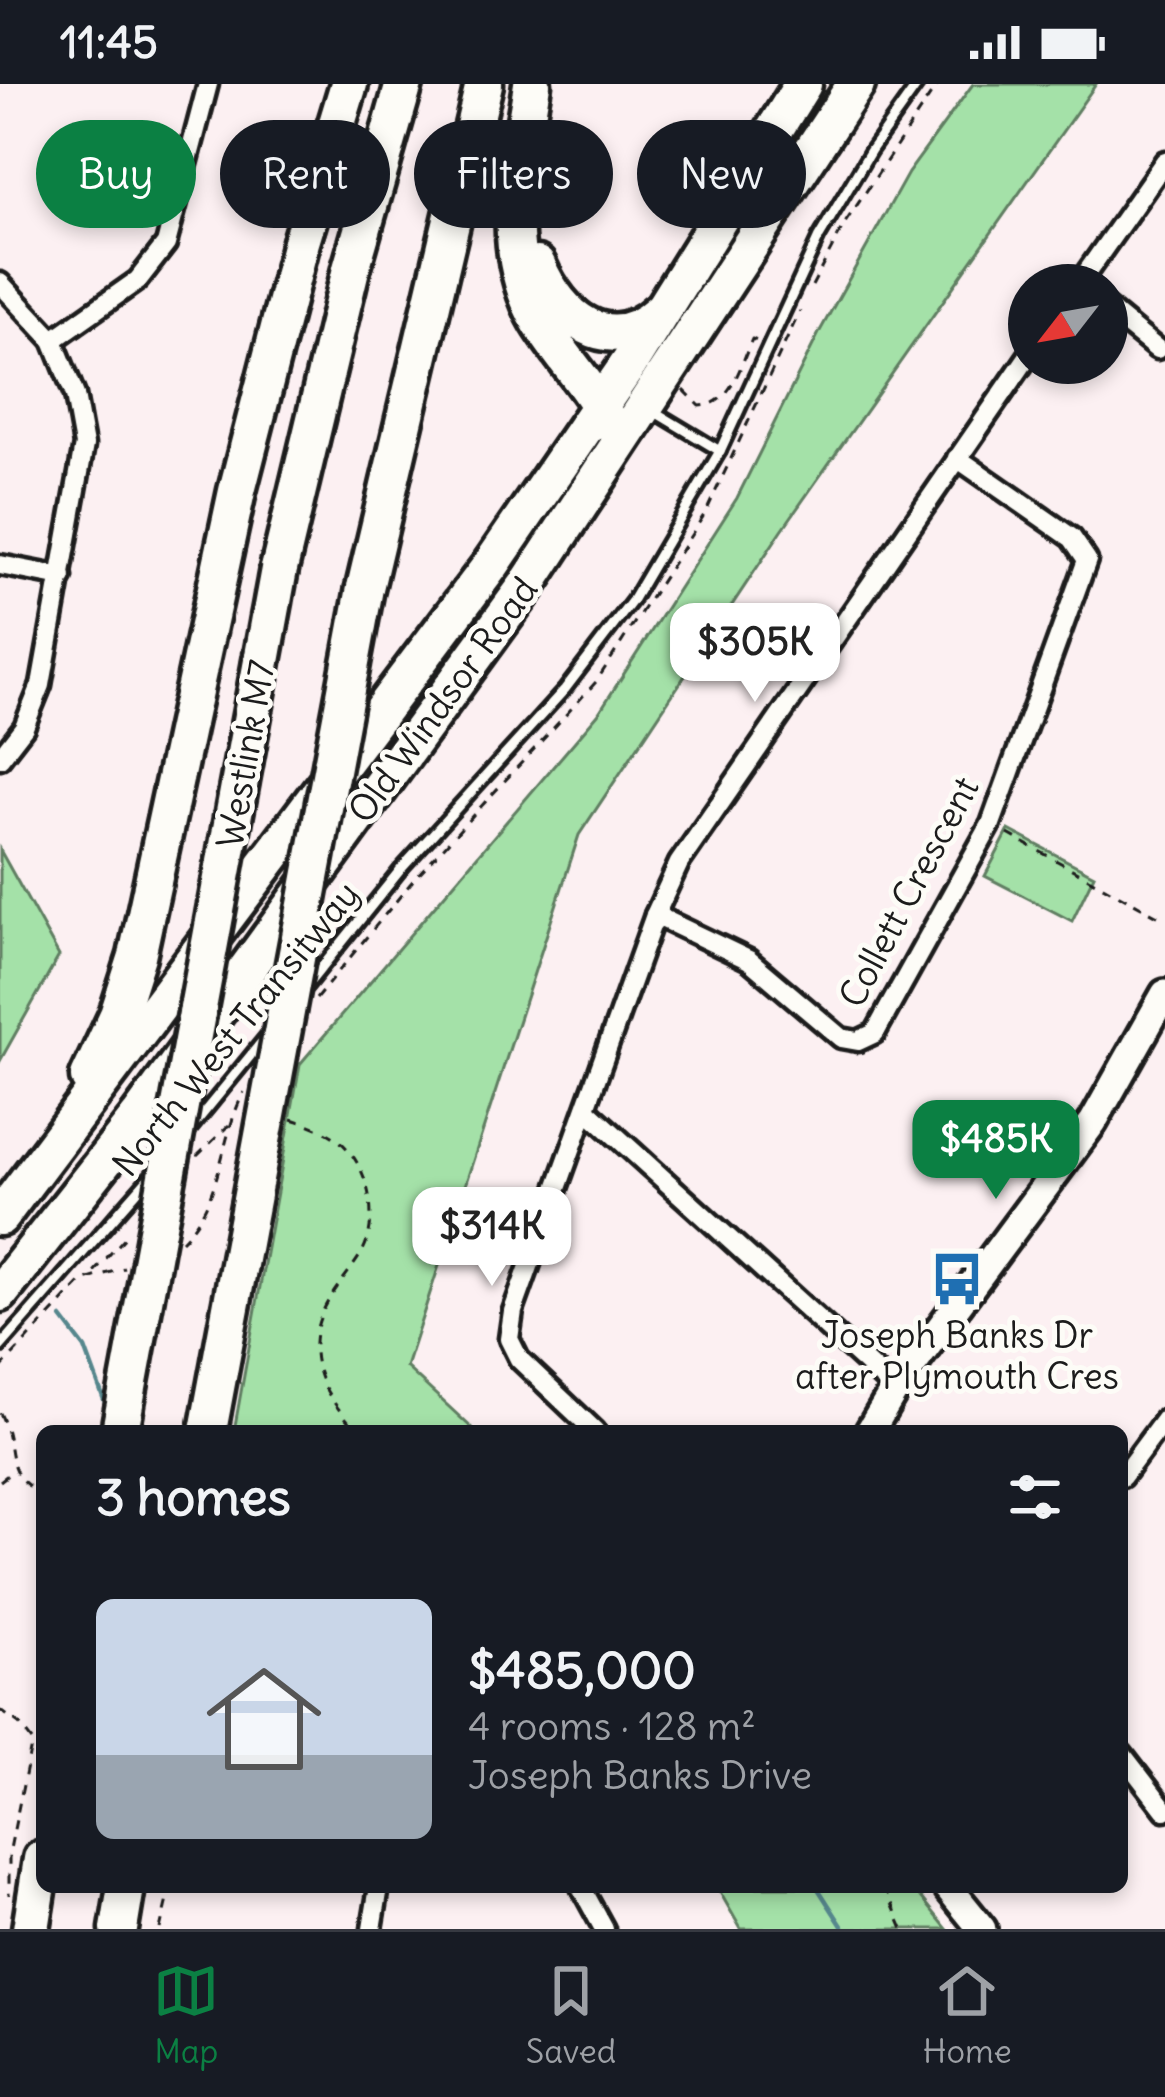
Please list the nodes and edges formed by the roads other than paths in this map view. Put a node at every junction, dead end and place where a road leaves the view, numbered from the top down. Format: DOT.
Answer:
graph roads {
  1 [pos="208,84"];
  2 [pos="350,84"];
  3 [pos="404,84"];
  4 [pos="484,84"];
  5 [pos="533,84"];
  6 [pos="803,84"];
  7 [pos="856,84"];
  8 [pos="918,84"];
  9 [pos="1165,161"];
  10 [pos="1093,264"];
  11 [pos="0,283"];
  12 [pos="662,309"];
  13 [pos="1128,325"];
  14 [pos="53,340"];
  15 [pos="1157,349"];
  16 [pos="1009,384"];
  17 [pos="625,396"];
  18 [pos="720,451"];
  19 [pos="957,458"];
  20 [pos="0,565"];
  21 [pos="62,577"];
  22 [pos="0,758"];
  23 [pos="655,914"];
  24 [pos="1165,994"];
  25 [pos="587,1109"];
  26 [pos="8,1208"];
  27 [pos="0,1293"];
  28 [pos="0,1347"];
  29 [pos="895,1389"];
  30 [pos="1165,1419"];
  31 [pos="121,1425"];
  32 [pos="209,1425"];
  33 [pos="589,1425"];
  34 [pos="874,1425"];
  35 [pos="1128,1469"];
  36 [pos="1128,1762"];
  37 [pos="1165,1810"];
  38 [pos="36,1874"];
  39 [pos="125,1893"];
  40 [pos="378,1893"];
  41 [pos="583,1893"];
  42 [pos="953,1893"];
  43 [pos="20,1916"];
  44 [pos="119,1929"];
  45 [pos="372,1929"];
  46 [pos="604,1929"];
  47 [pos="982,1929"];
  1 -- 14 [label="street"];
  2 -- 26 [label="highway"];
  3 -- 31 [label="highway, Westlink M7, bridge"];
  4 -- 32 [label="highway, bridge"];
  5 -- 12 [label="highway"];
  5 -- 17 [label="highway"];
  6 -- 12 [label="highway, Old Windsor Road"];
  7 -- 17 [label="highway, Old Windsor Road"];
  8 -- 18 [label="lane, North West Transitway"];
  9 -- 10 [label="street"];
  11 -- 14 [label="street"];
  12 -- 17 [label="highway, Old Windsor Road"];
  13 -- 15 [label="street"];
  14 -- 21 [label="street"];
  16 -- 19 [label="street"];
  17 -- 18 [label="lane"];
  17 -- 26 [label="highway, Old Windsor Road"];
  17 -- 27 [label="highway, Old Windsor Road"];
  18 -- 28 [label="lane, North West Transitway"];
  19 -- 23 [label="street"];
  19 -- 23 [label="street, Collett Crescent"];
  20 -- 21 [label="street"];
  21 -- 22 [label="street"];
  23 -- 25 [label="street"];
  24 -- 29 [label="street"];
  25 -- 29 [label="street"];
  25 -- 33 [label="street"];
  29 -- 34 [label="street"];
  30 -- 35 [label="street"];
  36 -- 37 [label="street"];
  38 -- 43 [label="highway"];
  39 -- 44 [label="highway"];
  40 -- 45 [label="street"];
  41 -- 46 [label="street"];
  42 -- 47 [label="street"];
}
